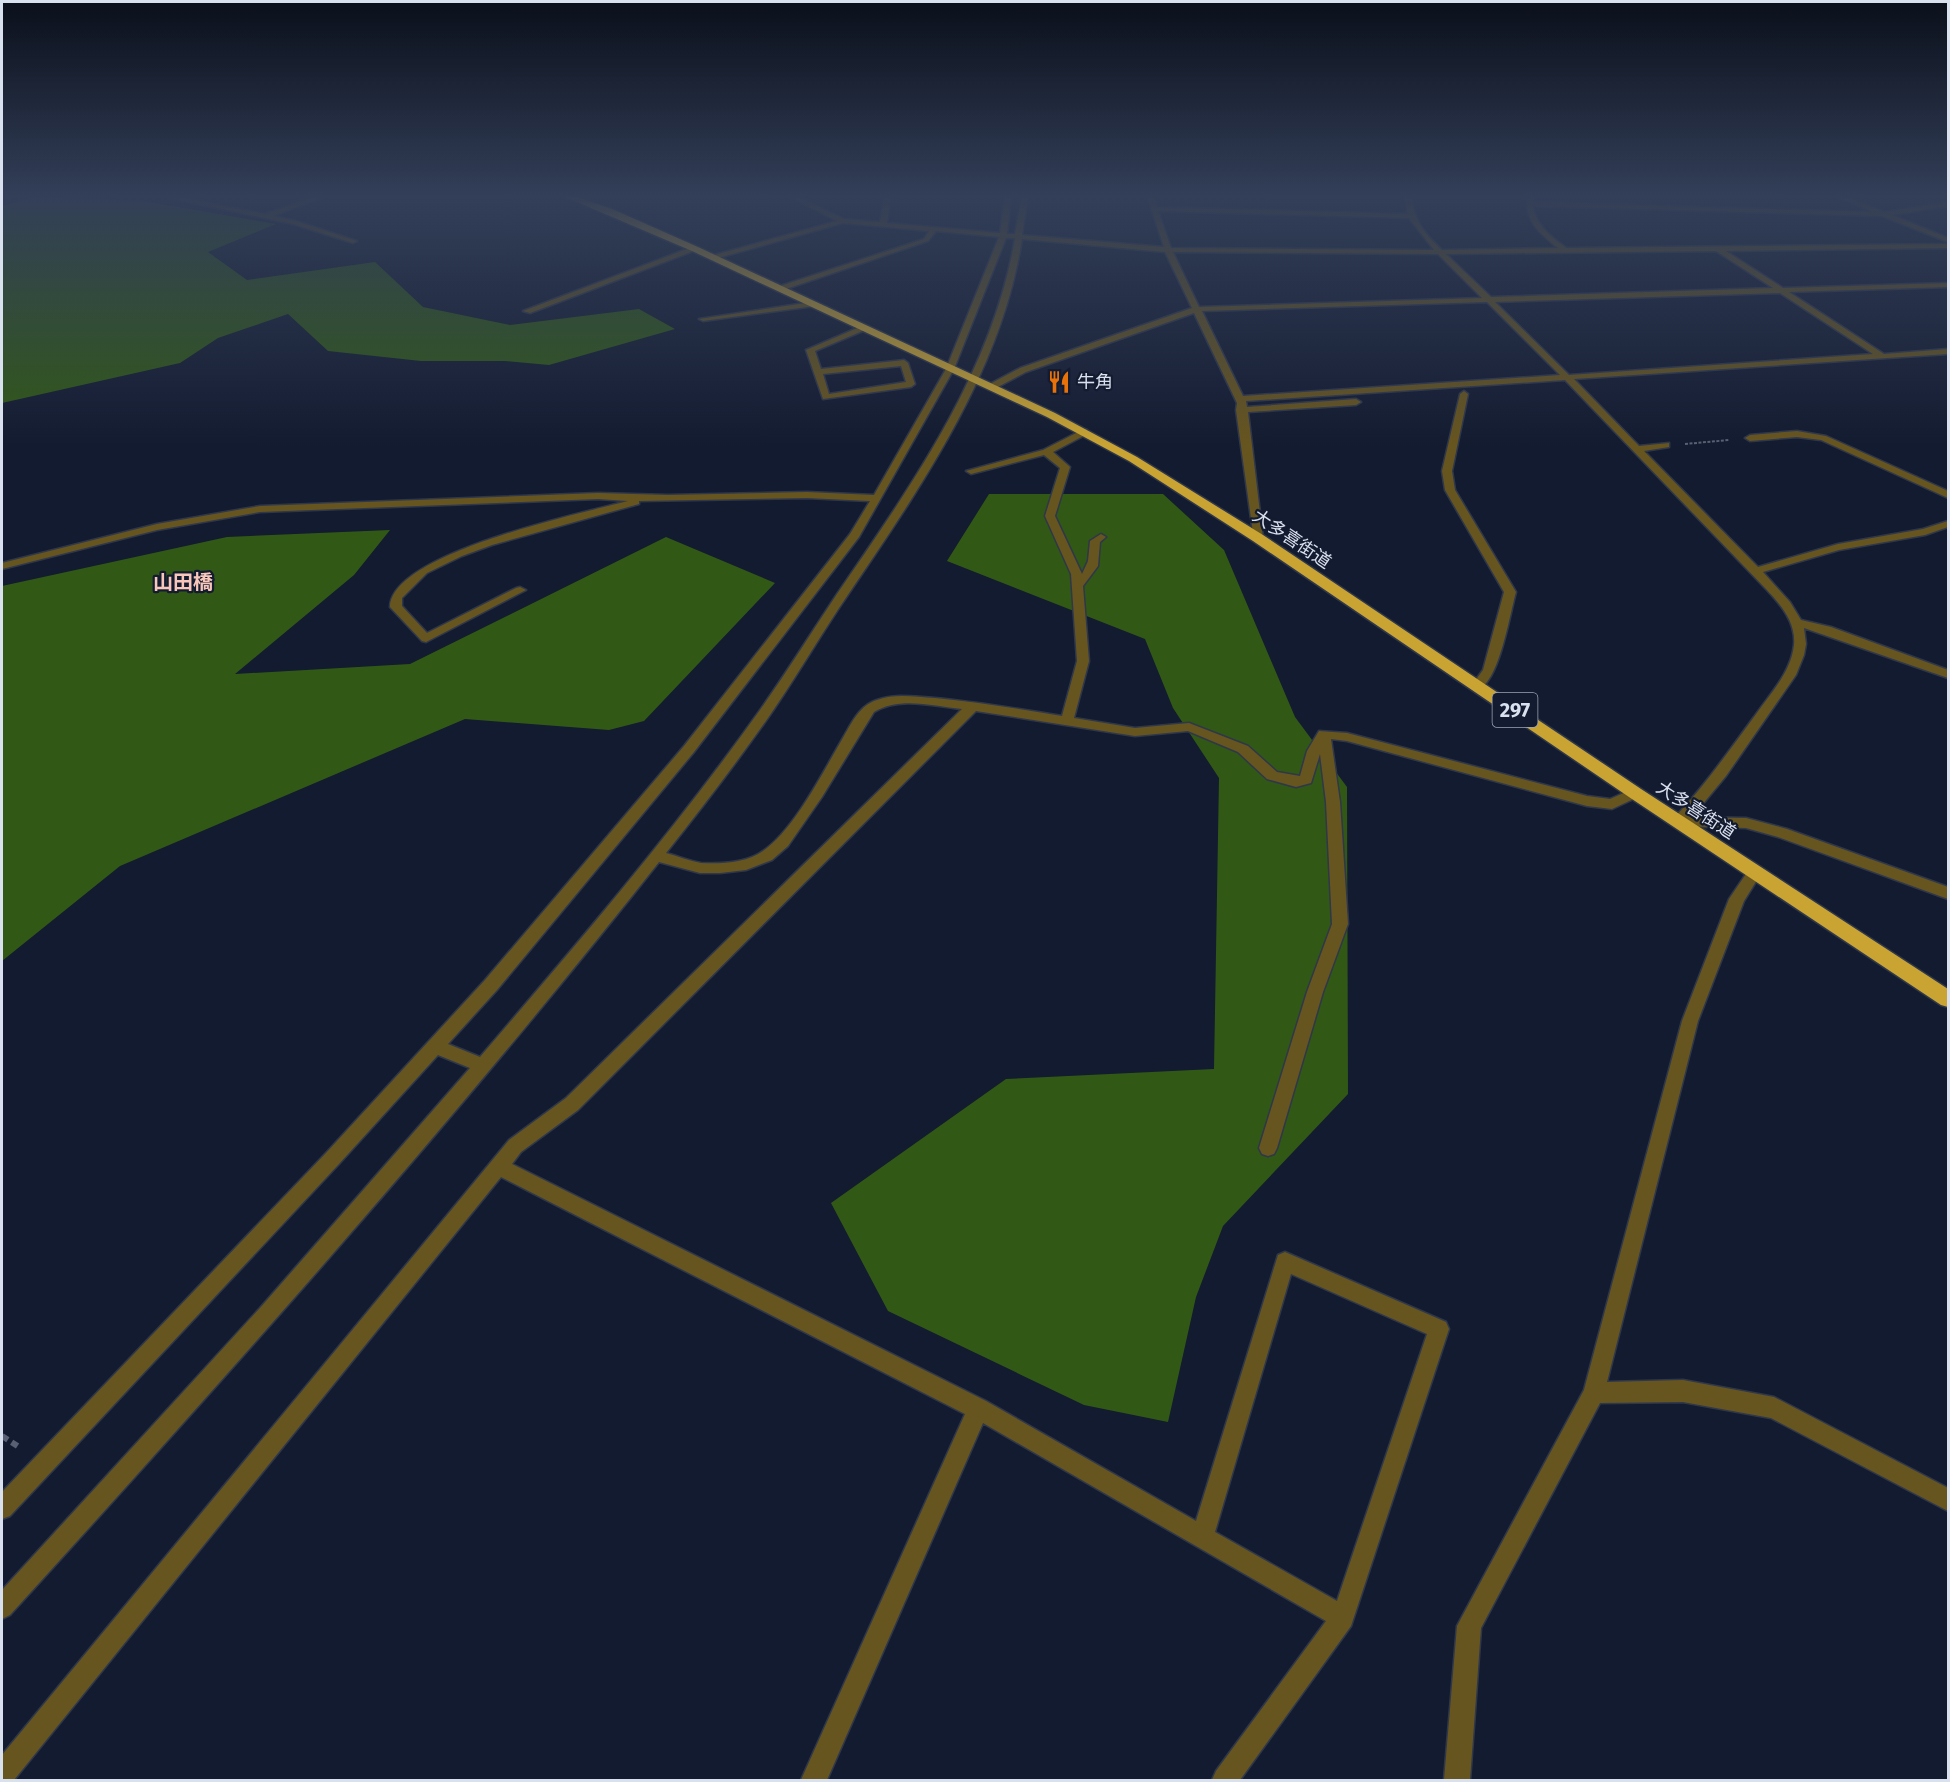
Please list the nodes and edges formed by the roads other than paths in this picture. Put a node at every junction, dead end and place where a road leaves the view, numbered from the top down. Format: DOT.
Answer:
graph roads {
  1 [pos="612,279"];
  2 [pos="759,279"];
  3 [pos="809,279"];
  4 [pos="986,279"];
  5 [pos="1009,279"];
  6 [pos="1182,279"];
  7 [pos="1468,279"];
  8 [pos="1765,279"];
  9 [pos="1948,285"];
  10 [pos="780,289"];
  11 [pos="1783,291"];
  12 [pos="1489,299"];
  13 [pos="812,304"];
  14 [pos="1197,309"];
  15 [pos="527,310"];
  16 [pos="703,319"];
  17 [pos="862,328"];
  18 [pos="1948,352"];
  19 [pos="1882,356"];
  20 [pos="1948,361"];
  21 [pos="1893,364"];
  22 [pos="950,369"];
  23 [pos="817,372"];
  24 [pos="974,379"];
  25 [pos="1572,382"];
  26 [pos="991,387"];
  27 [pos="1464,394"];
  28 [pos="1240,399"];
  29 [pos="1382,400"];
  30 [pos="1371,401"];
  31 [pos="1241,410"];
  32 [pos="1084,432"];
  33 [pos="1750,438"];
  34 [pos="1666,445"];
  35 [pos="1637,449"];
  36 [pos="1046,452"];
  37 [pos="971,471"];
  38 [pos="1948,495"];
  39 [pos="877,498"];
  40 [pos="643,500"];
  41 [pos="1948,524"];
  42 [pos="1101,537"];
  43 [pos="1258,538"];
  44 [pos="2,566"];
  45 [pos="1756,571"];
  46 [pos="1077,586"];
  47 [pos="520,590"];
  48 [pos="1796,622"];
  49 [pos="1948,674"];
  50 [pos="1478,685"];
  51 [pos="973,706"];
  52 [pos="1067,721"];
  53 [pos="1324,734"];
  54 [pos="1635,793"];
  55 [pos="1679,822"];
  56 [pos="657,856"];
  57 [pos="1755,872"];
  58 [pos="1948,893"];
  59 [pos="1948,999"];
  60 [pos="435,1046"];
  61 [pos="484,1066"];
  62 [pos="1268,1148"];
  63 [pos="498,1166"];
  64 [pos="1594,1393"];
  65 [pos="978,1409"];
  66 [pos="1948,1500"];
  67 [pos="2,1508"];
  68 [pos="1202,1537"];
  69 [pos="2,1607"];
  70 [pos="1344,1618"];
  71 [pos="2,1775"];
  72 [pos="814,1780"];
  73 [pos="1225,1780"];
  74 [pos="1457,1780"];
  1 -- 15 [label="street"];
  2 -- 10 [label="highway, 大多喜街道 / 297"];
  3 -- 10 [label="street"];
  4 -- 22 [label="street"];
  5 -- 24 [label="street"];
  6 -- 14 [label="street"];
  7 -- 12 [label="street"];
  8 -- 11 [label="street"];
  9 -- 11 [label="street"];
  10 -- 13 [label="highway, 大多喜街道 / 297"];
  11 -- 12 [label="street"];
  11 -- 19 [label="street"];
  12 -- 14 [label="street"];
  12 -- 25 [label="street"];
  13 -- 16 [label="street"];
  13 -- 17 [label="highway, 大多喜街道 / 297"];
  14 -- 26 [label="street"];
  14 -- 28 [label="street"];
  17 -- 22 [label="highway, 大多喜街道 / 297"];
  17 -- 23 [label="street"];
  18 -- 19 [label="street"];
  19 -- 21 [label="street"];
  19 -- 25 [label="street"];
  20 -- 21 [label="street"];
  21 -- 25 [label="street"];
  22 -- 24 [label="highway, 大多喜街道 / 297"];
  22 -- 39 [label="street"];
  23 -- 23 [label="street"];
  24 -- 26 [label="highway, 大多喜街道 / 297"];
  24 -- 56 [label="street"];
  25 -- 27 [label="street"];
  25 -- 28 [label="street"];
  25 -- 35 [label="street"];
  26 -- 32 [label="highway, 大多喜街道 / 297"];
  27 -- 29 [label="street"];
  27 -- 50 [label="street"];
  28 -- 31 [label="street"];
  30 -- 31 [label="street"];
  31 -- 43 [label="street"];
  32 -- 36 [label="street"];
  32 -- 43 [label="highway, 大多喜街道 / 297"];
  33 -- 38 [label="street"];
  34 -- 35 [label="street"];
  35 -- 45 [label="street"];
  36 -- 37 [label="street"];
  36 -- 46 [label="street"];
  39 -- 40 [label="street"];
  39 -- 60 [label="street"];
  40 -- 44 [label="street"];
  40 -- 47 [label="street"];
  41 -- 45 [label="street"];
  42 -- 46 [label="street"];
  43 -- 50 [label="highway, 大多喜街道 / 297"];
  45 -- 48 [label="street"];
  46 -- 52 [label="street"];
  48 -- 49 [label="street"];
  48 -- 55 [label="street"];
  50 -- 54 [label="highway, 大多喜街道 / 297"];
  51 -- 52 [label="street"];
  51 -- 56 [label="street"];
  51 -- 63 [label="street"];
  52 -- 53 [label="street"];
  53 -- 54 [label="street"];
  53 -- 62 [label="street"];
  54 -- 55 [label="highway, 大多喜街道 / 297"];
  55 -- 57 [label="highway, 大多喜街道 / 297"];
  55 -- 58 [label="street"];
  56 -- 61 [label="street"];
  57 -- 59 [label="highway, 大多喜街道 / 297"];
  57 -- 64 [label="street"];
  60 -- 61 [label="street"];
  60 -- 67 [label="street"];
  61 -- 69 [label="street"];
  63 -- 65 [label="street"];
  63 -- 71 [label="street"];
  64 -- 66 [label="street"];
  64 -- 74 [label="street"];
  65 -- 68 [label="street"];
  65 -- 72 [label="street"];
  68 -- 70 [label="street"];
  68 -- 70 [label="street"];
  70 -- 73 [label="street"];
}
